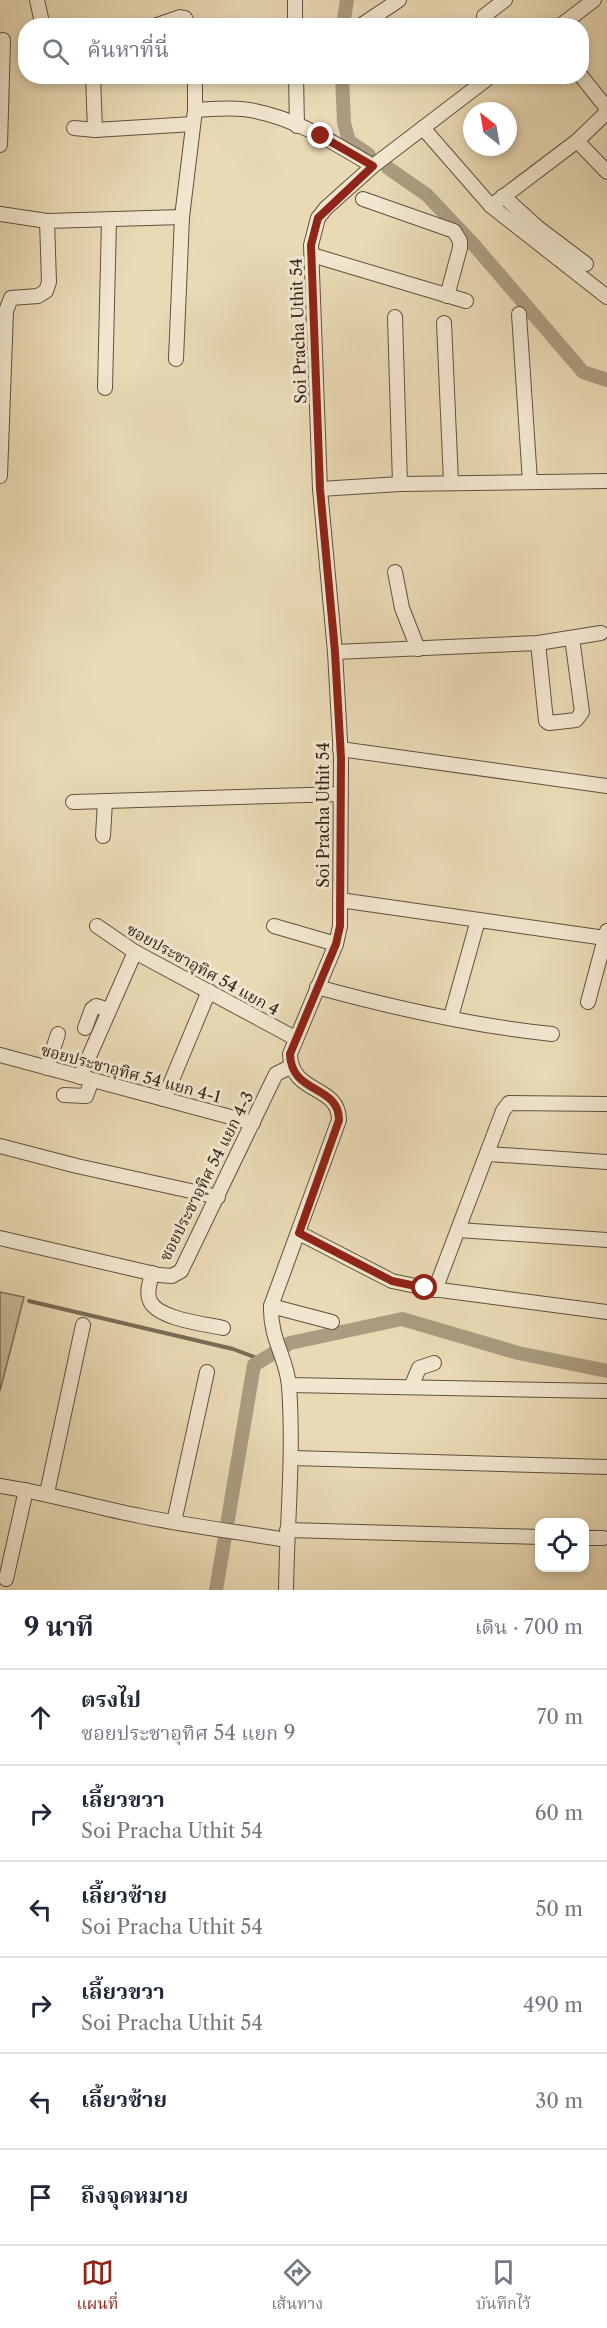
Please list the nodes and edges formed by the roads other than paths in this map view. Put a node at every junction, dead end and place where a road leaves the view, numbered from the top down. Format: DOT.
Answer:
graph roads {
  1 [pos="37,0"];
  2 [pos="295,0"];
  3 [pos="399,0"];
  4 [pos="505,0"];
  5 [pos="585,2"];
  6 [pos="484,16"];
  7 [pos="41,18"];
  8 [pos="295,18"];
  9 [pos="372,18"];
  10 [pos="568,18"];
  11 [pos="3,39"];
  12 [pos="93,84"];
  13 [pos="195,84"];
  14 [pos="296,84"];
  15 [pos="481,84"];
  16 [pos="587,84"];
  17 [pos="195,110"];
  18 [pos="607,112"];
  19 [pos="193,124"];
  20 [pos="297,126"];
  21 [pos="74,128"];
  22 [pos="423,128"];
  23 [pos="94,130"];
  24 [pos="577,141"];
  25 [pos="0,145"];
  26 [pos="373,166"];
  27 [pos="607,172"];
  28 [pos="504,196"];
  29 [pos="363,199"];
  30 [pos="491,206"];
  31 [pos="0,214"];
  32 [pos="182,216"];
  33 [pos="47,221"];
  34 [pos="109,221"];
  35 [pos="312,255"];
  36 [pos="586,264"];
  37 [pos="447,296"];
  38 [pos="607,297"];
  39 [pos="466,301"];
  40 [pos="519,314"];
  41 [pos="395,317"];
  42 [pos="444,323"];
  43 [pos="176,359"];
  44 [pos="105,388"];
  45 [pos="0,476"];
  46 [pos="607,481"];
  47 [pos="452,482"];
  48 [pos="530,482"];
  49 [pos="400,484"];
  50 [pos="320,489"];
  51 [pos="395,572"];
  52 [pos="601,633"];
  53 [pos="572,638"];
  54 [pos="538,643"];
  55 [pos="418,649"];
  56 [pos="335,652"];
  57 [pos="340,749"];
  58 [pos="607,786"];
  59 [pos="340,794"];
  60 [pos="105,801"];
  61 [pos="73,802"];
  62 [pos="103,836"];
  63 [pos="340,900"];
  64 [pos="478,920"];
  65 [pos="97,926"];
  66 [pos="274,926"];
  67 [pos="606,935"];
  68 [pos="336,944"];
  69 [pos="135,952"];
  70 [pos="317,987"];
  71 [pos="209,991"];
  72 [pos="588,1002"];
  73 [pos="109,1010"];
  74 [pos="451,1017"];
  75 [pos="85,1028"];
  76 [pos="58,1034"];
  77 [pos="552,1034"];
  78 [pos="295,1038"];
  79 [pos="0,1055"];
  80 [pos="290,1067"];
  81 [pos="47,1068"];
  82 [pos="86,1078"];
  83 [pos="64,1095"];
  84 [pos="164,1099"];
  85 [pos="607,1104"];
  86 [pos="253,1124"];
  87 [pos="0,1146"];
  88 [pos="488,1154"];
  89 [pos="607,1162"];
  90 [pos="218,1197"];
  91 [pos="458,1230"];
  92 [pos="299,1233"];
  93 [pos="0,1238"];
  94 [pos="607,1240"];
  95 [pos="152,1273"];
  96 [pos="435,1290"];
  97 [pos="271,1306"];
  98 [pos="607,1312"];
  99 [pos="332,1322"];
  100 [pos="83,1325"];
  101 [pos="223,1328"];
  102 [pos="434,1363"];
  103 [pos="207,1372"];
  104 [pos="289,1385"];
  105 [pos="411,1388"];
  106 [pos="607,1391"];
  107 [pos="293,1458"];
  108 [pos="607,1467"];
  109 [pos="0,1486"];
  110 [pos="26,1490"];
  111 [pos="47,1493"];
  112 [pos="174,1522"];
  113 [pos="287,1535"];
  114 [pos="535,1537"];
  115 [pos="589,1538"];
  116 [pos="603,1538"];
  117 [pos="6,1579"];
  118 [pos="286,1590"];
  1 -- 7 [label="street"];
  2 -- 8 [label="street"];
  3 -- 9 [label="street"];
  4 -- 6 [label="street"];
  5 -- 10 [label="street"];
  11 -- 25 [label="street"];
  12 -- 23 [label="street"];
  13 -- 17 [label="street"];
  14 -- 20 [label="street"];
  15 -- 22 [label="street, Soi Pracha Uthit 54"];
  16 -- 18 [label="street"];
  17 -- 19 [label="street"];
  17 -- 20 [label="street"];
  18 -- 24 [label="street"];
  19 -- 23 [label="street"];
  19 -- 32 [label="street"];
  20 -- 26 [label="street"];
  21 -- 23 [label="street"];
  22 -- 26 [label="street, Soi Pracha Uthit 54"];
  22 -- 30 [label="street"];
  24 -- 27 [label="street"];
  24 -- 28 [label="street"];
  26 -- 35 [label="street, Soi Pracha Uthit 54"];
  28 -- 30 [label="street"];
  28 -- 36 [label="street"];
  29 -- 37 [label="street"];
  30 -- 38 [label="street"];
  31 -- 33 [label="street"];
  32 -- 34 [label="street"];
  32 -- 43 [label="street"];
  33 -- 34 [label="street"];
  33 -- 45 [label="street"];
  34 -- 44 [label="street"];
  35 -- 37 [label="street"];
  35 -- 50 [label="street, Soi Pracha Uthit 54"];
  37 -- 39 [label="street"];
  40 -- 48 [label="street"];
  41 -- 49 [label="street"];
  42 -- 47 [label="street"];
  46 -- 48 [label="street"];
  47 -- 48 [label="street"];
  47 -- 49 [label="street"];
  49 -- 50 [label="street"];
  50 -- 56 [label="street, Soi Pracha Uthit 54"];
  51 -- 55 [label="street"];
  52 -- 53 [label="street"];
  53 -- 54 [label="street"];
  53 -- 54 [label="street"];
  54 -- 55 [label="street"];
  55 -- 56 [label="street"];
  56 -- 57 [label="street, Soi Pracha Uthit 54"];
  57 -- 58 [label="street"];
  57 -- 59 [label="street, Soi Pracha Uthit 54"];
  59 -- 60 [label="street"];
  59 -- 63 [label="street, Soi Pracha Uthit 54"];
  60 -- 61 [label="street"];
  60 -- 62 [label="street"];
  63 -- 64 [label="street"];
  63 -- 68 [label="street, Soi Pracha Uthit 54"];
  64 -- 67 [label="street"];
  64 -- 74 [label="street"];
  65 -- 69 [label="street, ซอยประชาอุทิศ 54 แยก 4"];
  66 -- 68 [label="street"];
  67 -- 72 [label="street"];
  68 -- 70 [label="street, Soi Pracha Uthit 54"];
  69 -- 71 [label="street, ซอยประชาอุทิศ 54 แยก 4"];
  69 -- 73 [label="street"];
  70 -- 74 [label="street"];
  70 -- 78 [label="street, Soi Pracha Uthit 54"];
  71 -- 78 [label="street, ซอยประชาอุทิศ 54 แยก 4"];
  71 -- 84 [label="street"];
  73 -- 75 [label="street"];
  73 -- 82 [label="street"];
  74 -- 77 [label="street"];
  76 -- 81 [label="street"];
  78 -- 80 [label="street, Soi Pracha Uthit 54"];
  79 -- 81 [label="street, ซอยประชาอุทิศ 54 แยก 4-1"];
  80 -- 86 [label="street, ซอยประชาอุทิศ 54 แยก 4-3"];
  80 -- 92 [label="street"];
  81 -- 82 [label="street, ซอยประชาอุทิศ 54 แยก 4-1"];
  82 -- 83 [label="street"];
  82 -- 84 [label="street, ซอยประชาอุทิศ 54 แยก 4-1"];
  84 -- 86 [label="street, ซอยประชาอุทิศ 54 แยก 4-1"];
  85 -- 88 [label="street"];
  86 -- 90 [label="street, ซอยประชาอุทิศ 54 แยก 4-3"];
  87 -- 90 [label="street"];
  88 -- 89 [label="street"];
  88 -- 91 [label="street"];
  90 -- 95 [label="street, ซอยประชาอุทิศ 54 แยก 4-3"];
  91 -- 94 [label="street"];
  91 -- 96 [label="street"];
  92 -- 96 [label="street"];
  92 -- 97 [label="street"];
  93 -- 95 [label="street, ซอยประชาอุทิศ 54 แยก 4-3"];
  95 -- 101 [label="street"];
  96 -- 98 [label="street"];
  97 -- 99 [label="street"];
  97 -- 104 [label="street"];
  100 -- 111 [label="street"];
  102 -- 105 [label="street"];
  103 -- 112 [label="street"];
  104 -- 105 [label="street"];
  104 -- 107 [label="street"];
  105 -- 106 [label="street"];
  107 -- 108 [label="street"];
  107 -- 113 [label="street"];
  109 -- 110 [label="street"];
  110 -- 111 [label="street"];
  110 -- 117 [label="street"];
  111 -- 112 [label="street"];
  112 -- 113 [label="street"];
  113 -- 114 [label="street"];
  113 -- 118 [label="street"];
  115 -- 116 [label="street"];
}
